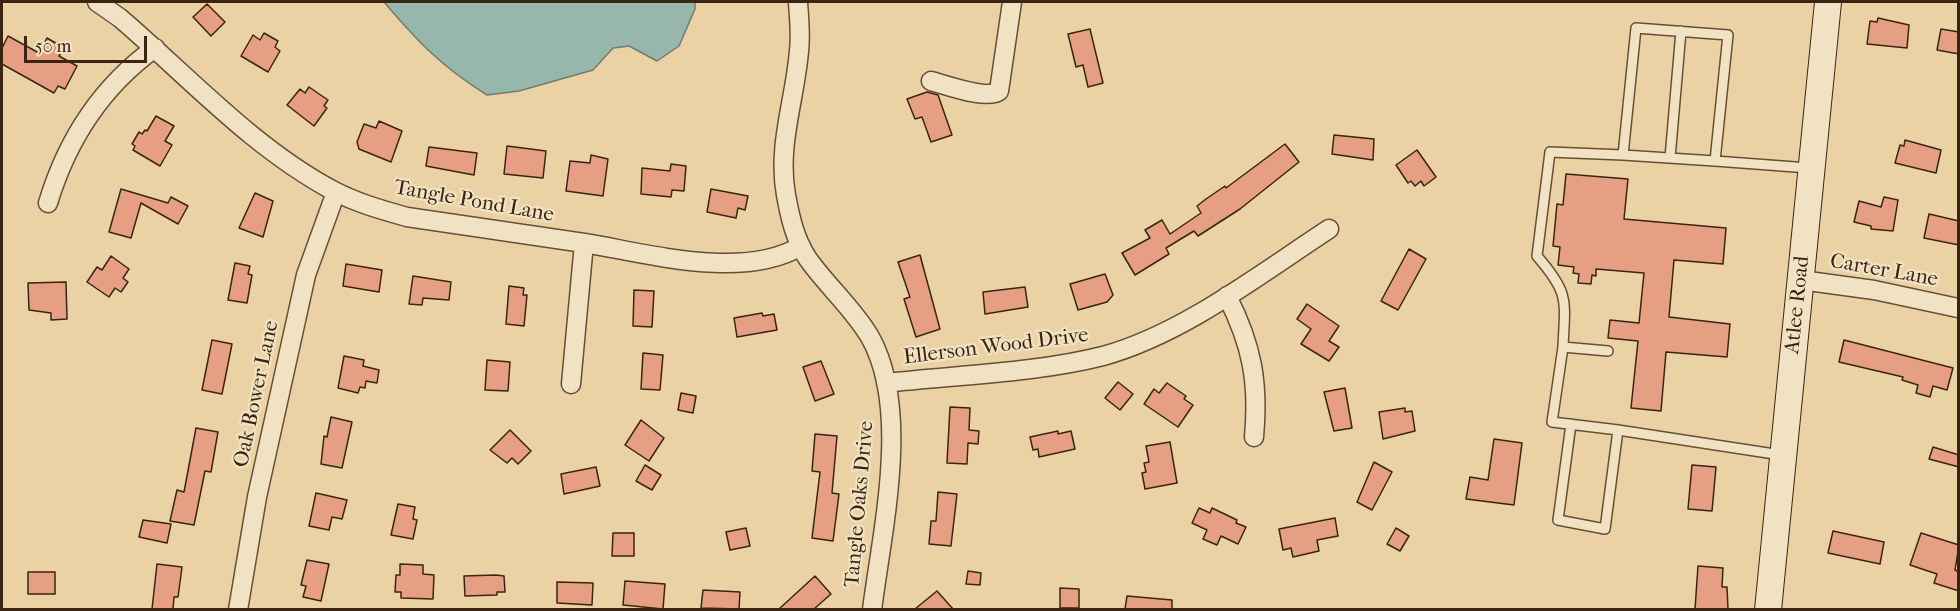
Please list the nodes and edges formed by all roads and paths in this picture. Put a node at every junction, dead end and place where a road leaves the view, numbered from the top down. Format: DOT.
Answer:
graph roads {
  1 [pos="97,2"];
  2 [pos="798,2"];
  3 [pos="1012,2"];
  4 [pos="1828,2"];
  5 [pos="1681,31"];
  6 [pos="155,48"];
  7 [pos="931,81"];
  8 [pos="1623,155"];
  9 [pos="1670,158"];
  10 [pos="1715,161"];
  11 [pos="1812,169"];
  12 [pos="336,192"];
  13 [pos="48,203"];
  14 [pos="1329,229"];
  15 [pos="584,243"];
  16 [pos="801,246"];
  17 [pos="1801,280"];
  18 [pos="1227,296"];
  19 [pos="1959,308"];
  20 [pos="1563,348"];
  21 [pos="1608,351"];
  22 [pos="886,383"];
  23 [pos="571,384"];
  24 [pos="1571,424"];
  25 [pos="1618,430"];
  26 [pos="1254,437"];
  27 [pos="1784,455"];
  28 [pos="238,609"];
  29 [pos="872,609"];
  30 [pos="1768,609"];
  1 -- 6 [label="street, Tangle Pond Lane"];
  2 -- 16 [label="street, Tangle Oaks Drive"];
  3 -- 7 [label="street"];
  4 -- 11 [label="main road, Atlee Road"];
  5 -- 8 [label="lane"];
  5 -- 9 [label="lane"];
  5 -- 10 [label="lane"];
  6 -- 12 [label="street, Tangle Pond Lane"];
  6 -- 13 [label="street"];
  8 -- 9 [label="lane"];
  8 -- 20 [label="lane"];
  9 -- 10 [label="lane"];
  10 -- 11 [label="lane"];
  11 -- 17 [label="main road, Atlee Road"];
  12 -- 15 [label="street, Tangle Pond Lane"];
  12 -- 28 [label="street, Oak Bower Lane"];
  14 -- 18 [label="street, Ellerson Wood Drive"];
  15 -- 16 [label="street, Tangle Pond Lane"];
  15 -- 23 [label="street"];
  16 -- 22 [label="street, Tangle Oaks Drive"];
  17 -- 19 [label="street, Carter Lane"];
  17 -- 27 [label="main road, Atlee Road"];
  18 -- 22 [label="street, Ellerson Wood Drive"];
  18 -- 26 [label="street"];
  20 -- 21 [label="lane"];
  20 -- 24 [label="lane"];
  22 -- 29 [label="street, Tangle Oaks Drive"];
  24 -- 25 [label="lane"];
  24 -- 25 [label="lane"];
  25 -- 27 [label="lane"];
  27 -- 30 [label="main road, Atlee Road"];
}
